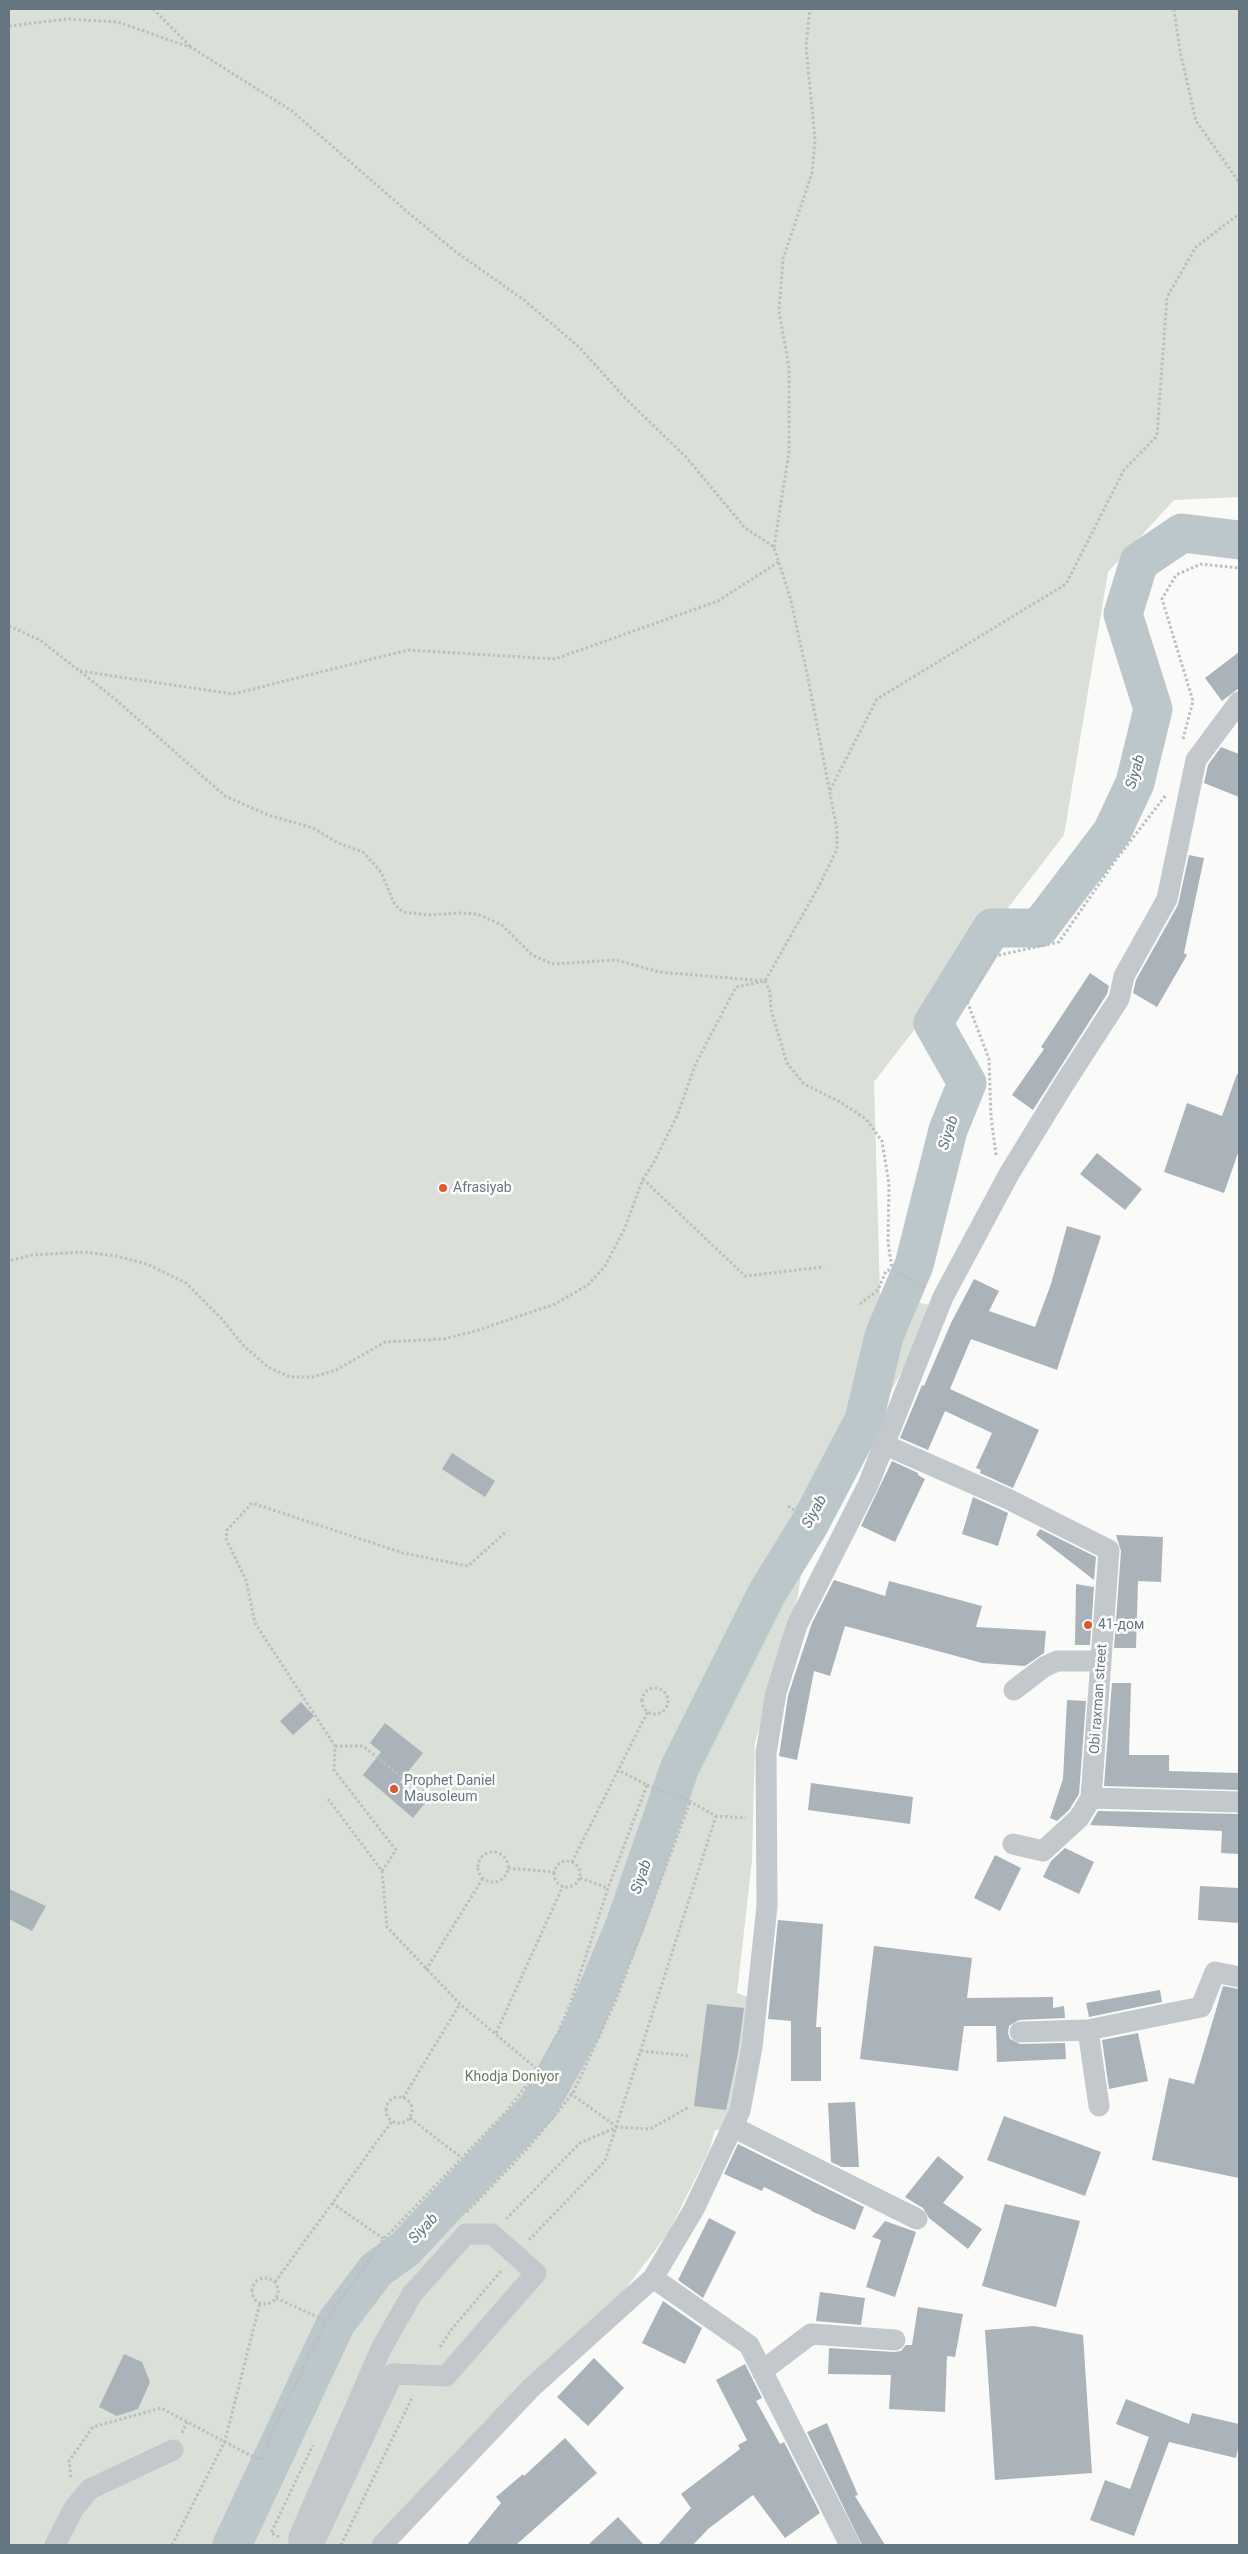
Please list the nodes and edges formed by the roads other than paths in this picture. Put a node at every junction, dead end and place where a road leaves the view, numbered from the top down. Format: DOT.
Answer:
graph roads {
  1 [pos="1239,702"];
  2 [pos="883,1444"];
  3 [pos="1101,1661"];
  4 [pos="1014,1690"];
  5 [pos="1092,1798"];
  6 [pos="1239,1802"];
  7 [pos="1013,1844"];
  8 [pos="1239,1978"];
  9 [pos="1088,2030"];
  10 [pos="1020,2032"];
  11 [pos="1099,2106"];
  12 [pos="733,2127"];
  13 [pos="917,2219"];
  14 [pos="653,2278"];
  15 [pos="895,2340"];
  16 [pos="762,2371"];
  17 [pos="173,2450"];
  18 [pos="55,2545"];
  19 [pos="299,2545"];
  20 [pos="313,2545"];
  21 [pos="382,2545"];
  22 [pos="850,2545"];
  1 -- 2 [label="street"];
  2 -- 3 [label="street, Obi raxman street"];
  2 -- 12 [label="street"];
  3 -- 4 [label="street"];
  3 -- 5 [label="street, Obi raxman street"];
  5 -- 6 [label="street"];
  5 -- 7 [label="street"];
  8 -- 9 [label="street"];
  9 -- 10 [label="street"];
  9 -- 11 [label="street"];
  12 -- 13 [label="street"];
  12 -- 14 [label="street"];
  14 -- 16 [label="street"];
  14 -- 21 [label="street"];
  15 -- 16 [label="street"];
  16 -- 22 [label="street"];
  17 -- 18 [label="street"];
  19 -- 20 [label="street"];
}
